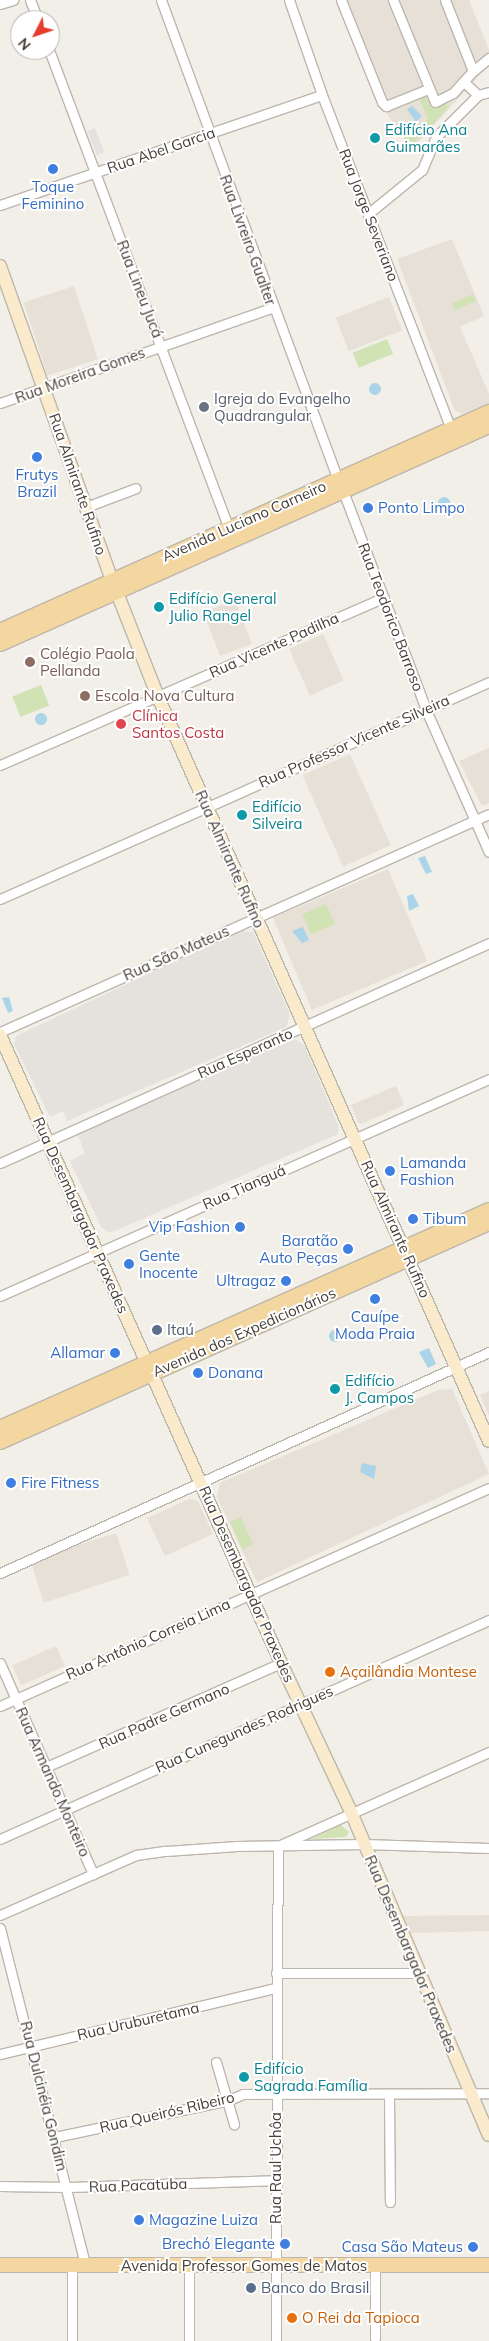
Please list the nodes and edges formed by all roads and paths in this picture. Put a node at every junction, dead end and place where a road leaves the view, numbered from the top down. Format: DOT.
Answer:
graph roads {
  1 [pos="13,0"];
  2 [pos="161,0"];
  3 [pos="289,0"];
  4 [pos="341,0"];
  5 [pos="393,0"];
  6 [pos="445,0"];
  7 [pos="0,4"];
  8 [pos="489,58"];
  9 [pos="53,60"];
  10 [pos="473,71"];
  11 [pos="464,82"];
  12 [pos="428,89"];
  13 [pos="489,92"];
  14 [pos="322,95"];
  15 [pos="478,95"];
  16 [pos="210,134"];
  17 [pos="96,173"];
  18 [pos="0,206"];
  19 [pos="369,212"];
  20 [pos="0,266"];
  21 [pos="272,308"];
  22 [pos="162,346"];
  23 [pos="44,388"];
  24 [pos="0,403"];
  25 [pos="489,412"];
  26 [pos="489,426"];
  27 [pos="451,429"];
  28 [pos="341,485"];
  29 [pos="136,488"];
  30 [pos="86,507"];
  31 [pos="229,529"];
  32 [pos="114,586"];
  33 [pos="384,597"];
  34 [pos="1,626"];
  35 [pos="0,644"];
  36 [pos="489,682"];
  37 [pos="158,697"];
  38 [pos="426,710"];
  39 [pos="0,766"];
  40 [pos="206,806"];
  41 [pos="489,814"];
  42 [pos="475,820"];
  43 [pos="489,852"];
  44 [pos="0,899"];
  45 [pos="257,917"];
  46 [pos="489,943"];
  47 [pos="306,1026"];
  48 [pos="0,1034"];
  49 [pos="489,1079"];
  50 [pos="356,1138"];
  51 [pos="47,1142"];
  52 [pos="0,1162"];
  53 [pos="489,1210"];
  54 [pos="489,1223"];
  55 [pos="97,1252"];
  56 [pos="406,1254"];
  57 [pos="0,1296"];
  58 [pos="489,1352"];
  59 [pos="456,1366"];
  60 [pos="150,1368"];
  61 [pos="0,1428"];
  62 [pos="489,1441"];
  63 [pos="0,1442"];
  64 [pos="202,1482"];
  65 [pos="489,1488"];
  66 [pos="0,1573"];
  67 [pos="250,1592"];
  68 [pos="489,1620"];
  69 [pos="0,1663"];
  70 [pos="281,1663"];
  71 [pos="16,1698"];
  72 [pos="299,1703"];
  73 [pos="0,1706"];
  74 [pos="489,1752"];
  75 [pos="46,1767"];
  76 [pos="65,1810"];
  77 [pos="351,1812"];
  78 [pos="0,1839"];
  79 [pos="364,1844"];
  80 [pos="278,1846"];
  81 [pos="489,1848"];
  82 [pos="93,1874"];
  83 [pos="0,1915"];
  84 [pos="0,1928"];
  85 [pos="419,1972"];
  86 [pos="276,1973"];
  87 [pos="275,1988"];
  88 [pos="32,2045"];
  89 [pos="0,2054"];
  90 [pos="216,2062"];
  91 [pos="277,2093"];
  92 [pos="470,2093"];
  93 [pos="489,2093"];
  94 [pos="389,2095"];
  95 [pos="229,2100"];
  96 [pos="234,2124"];
  97 [pos="489,2135"];
  98 [pos="55,2137"];
  99 [pos="276,2180"];
  100 [pos="0,2186"];
  101 [pos="67,2187"];
  102 [pos="390,2202"];
  103 [pos="276,2264"];
  104 [pos="0,2265"];
  105 [pos="79,2265"];
  106 [pos="189,2265"];
  107 [pos="489,2265"];
  108 [pos="375,2266"];
  109 [pos="375,2338"];
  110 [pos="72,2341"];
  111 [pos="190,2341"];
  112 [pos="276,2341"];
  1 -- 7 [label="street"];
  2 -- 16 [label="street, Rua Livreiro Gualter"];
  3 -- 14 [label="street, Rua Jorge Severiano"];
  4 -- 12 [label="street"];
  5 -- 12 [label="street"];
  6 -- 10 [label="street"];
  8 -- 10 [label="street"];
  9 -- 17 [label="street, Rua Lineu Jucá"];
  10 -- 11 [label="street"];
  11 -- 12 [label="street"];
  11 -- 15 [label="street"];
  13 -- 15 [label="street"];
  14 -- 16 [label="street, Rua Abel Garcia"];
  14 -- 19 [label="street, Rua Jorge Severiano"];
  15 -- 19 [label="street"];
  16 -- 17 [label="street, Rua Abel Garcia"];
  16 -- 21 [label="street, Rua Livreiro Gualter"];
  17 -- 18 [label="street, Rua Abel Garcia"];
  17 -- 22 [label="street, Rua Lineu Jucá"];
  19 -- 27 [label="street, Rua Jorge Severiano"];
  20 -- 23 [label="street, Rua Almirante Rufino"];
  21 -- 22 [label="street, Rua Moreira Gomes"];
  21 -- 28 [label="street, Rua Livreiro Gualter"];
  22 -- 23 [label="street, Rua Moreira Gomes"];
  22 -- 31 [label="street, Rua Lineu Jucá"];
  23 -- 24 [label="street, Rua Moreira Gomes"];
  23 -- 30 [label="street, Rua Almirante Rufino"];
  25 -- 27 [label="main road, Avenida Luciano Carneiro"];
  26 -- 28 [label="main road, Avenida Luciano Carneiro"];
  27 -- 28 [label="main road, Avenida Luciano Carneiro"];
  28 -- 31 [label="main road, Avenida Luciano Carneiro"];
  28 -- 32 [label="main road, Avenida Luciano Carneiro"];
  28 -- 33 [label="street, Rua Teodorico Barroso"];
  29 -- 30 [label="street"];
  30 -- 32 [label="street, Rua Almirante Rufino"];
  31 -- 32 [label="main road, Avenida Luciano Carneiro"];
  32 -- 34 [label="main road, Avenida Luciano Carneiro"];
  32 -- 35 [label="main road, Avenida Luciano Carneiro"];
  32 -- 37 [label="street, Rua Almirante Rufino"];
  33 -- 37 [label="street, Rua Vicente Padilha"];
  33 -- 38 [label="street, Rua Teodorico Barroso"];
  36 -- 38 [label="street, Rua Professor Vicente Silveira"];
  37 -- 39 [label="street, Rua Vicente Padilha"];
  37 -- 40 [label="street, Rua Almirante Rufino"];
  38 -- 40 [label="street, Rua Professor Vicente Silveira"];
  38 -- 42 [label="street, Rua Teodorico Barroso"];
  40 -- 44 [label="street, Rua Professor Vicente Silveira"];
  40 -- 45 [label="street, Rua Almirante Rufino"];
  41 -- 42 [label="street, Rua São Mateus"];
  42 -- 43 [label="street, Rua Teodorico Barroso"];
  42 -- 45 [label="street, Rua São Mateus"];
  45 -- 47 [label="street, Rua Almirante Rufino"];
  45 -- 48 [label="street, Rua São Mateus"];
  46 -- 47 [label="street, Rua Esperanto"];
  47 -- 50 [label="street, Rua Almirante Rufino"];
  47 -- 51 [label="street, Rua Esperanto"];
  48 -- 51 [label="street, Rua Desembargador Praxedes"];
  49 -- 50 [label="street, Rua Tianguá"];
  50 -- 55 [label="street, Rua Tianguá"];
  50 -- 56 [label="street, Rua Almirante Rufino"];
  51 -- 52 [label="street, Rua Esperanto"];
  51 -- 55 [label="street, Rua Desembargador Praxedes"];
  53 -- 56 [label="main road, Avenida dos Expedicionários"];
  54 -- 56 [label="main road, Avenida dos Expedicionários"];
  55 -- 57 [label="street, Rua Tianguá"];
  55 -- 60 [label="street, Rua Desembargador Praxedes"];
  56 -- 59 [label="street, Rua Almirante Rufino"];
  56 -- 60 [label="main road, Avenida dos Expedicionários"];
  58 -- 59 [label="street"];
  59 -- 62 [label="street, Rua Almirante Rufino"];
  59 -- 64 [label="street"];
  60 -- 61 [label="main road, Avenida dos Expedicionários"];
  60 -- 63 [label="main road, Avenida dos Expedicionários"];
  60 -- 64 [label="street, Rua Desembargador Praxedes"];
  64 -- 66 [label="street"];
  64 -- 67 [label="street, Rua Desembargador Praxedes"];
  65 -- 67 [label="street, Rua Antônio Correia Lima"];
  67 -- 70 [label="street, Rua Desembargador Praxedes"];
  67 -- 71 [label="street, Rua Antônio Correia Lima"];
  68 -- 72 [label="street, Rua Cunegundes Rodrigues"];
  69 -- 71 [label="street, Rua Armando Monteiro"];
  70 -- 72 [label="street, Rua Desembargador Praxedes"];
  70 -- 75 [label="street, Rua Padre Germano"];
  71 -- 73 [label="street, Rua Antônio Correia Lima"];
  71 -- 75 [label="street, Rua Armando Monteiro"];
  72 -- 76 [label="street, Rua Cunegundes Rodrigues"];
  72 -- 77 [label="street, Rua Desembargador Praxedes"];
  74 -- 77 [label="street"];
  75 -- 76 [label="street, Rua Armando Monteiro"];
  76 -- 78 [label="street, Rua Cunegundes Rodrigues"];
  76 -- 82 [label="street, Rua Armando Monteiro"];
  77 -- 79 [label="street, Rua Desembargador Praxedes"];
  77 -- 80 [label="street"];
  79 -- 80 [label="street"];
  79 -- 81 [label="street"];
  79 -- 85 [label="street, Rua Desembargador Praxedes"];
  80 -- 82 [label="street"];
  80 -- 86 [label="street, Rua Raul Uchôa"];
  82 -- 83 [label="street"];
  84 -- 88 [label="street, Rua Dulcinéia Gondim"];
  85 -- 86 [label="street"];
  85 -- 92 [label="street, Rua Desembargador Praxedes"];
  86 -- 87 [label="street, Rua Raul Uchôa"];
  87 -- 88 [label="street, Rua Uruburetama"];
  87 -- 91 [label="street, Rua Raul Uchôa"];
  88 -- 89 [label="street, Rua Uruburetama"];
  88 -- 98 [label="street, Rua Dulcinéia Gondim"];
  90 -- 95 [label="street"];
  91 -- 94 [label="street, Rua Queirós Ribeiro"];
  91 -- 95 [label="street, Rua Queirós Ribeiro"];
  91 -- 99 [label="street, Rua Raul Uchôa"];
  92 -- 93 [label="street, Rua Queirós Ribeiro"];
  92 -- 94 [label="street, Rua Queirós Ribeiro"];
  92 -- 97 [label="street, Rua Desembargador Praxedes"];
  94 -- 102 [label="street"];
  95 -- 96 [label="street"];
  95 -- 98 [label="street, Rua Queirós Ribeiro"];
  98 -- 101 [label="street, Rua Dulcinéia Gondim"];
  99 -- 101 [label="street, Rua Pacatuba"];
  99 -- 103 [label="street, Rua Raul Uchôa"];
  100 -- 101 [label="street, Rua Pacatuba"];
  101 -- 105 [label="street, Rua Dulcinéia Gondim"];
  103 -- 106 [label="main road, Avenida Professor Gomes de Matos"];
  103 -- 108 [label="main road, Avenida Professor Gomes de Matos"];
  103 -- 112 [label="street, Rua Raul Uchôa"];
  104 -- 105 [label="main road, Avenida Professor Gomes de Matos"];
  105 -- 106 [label="main road, Avenida Professor Gomes de Matos"];
  105 -- 110 [label="street, Rua Dulcinéia Gondim"];
  106 -- 111 [label="street"];
  107 -- 108 [label="main road, Avenida Professor Gomes de Matos"];
  108 -- 109 [label="street"];
}
